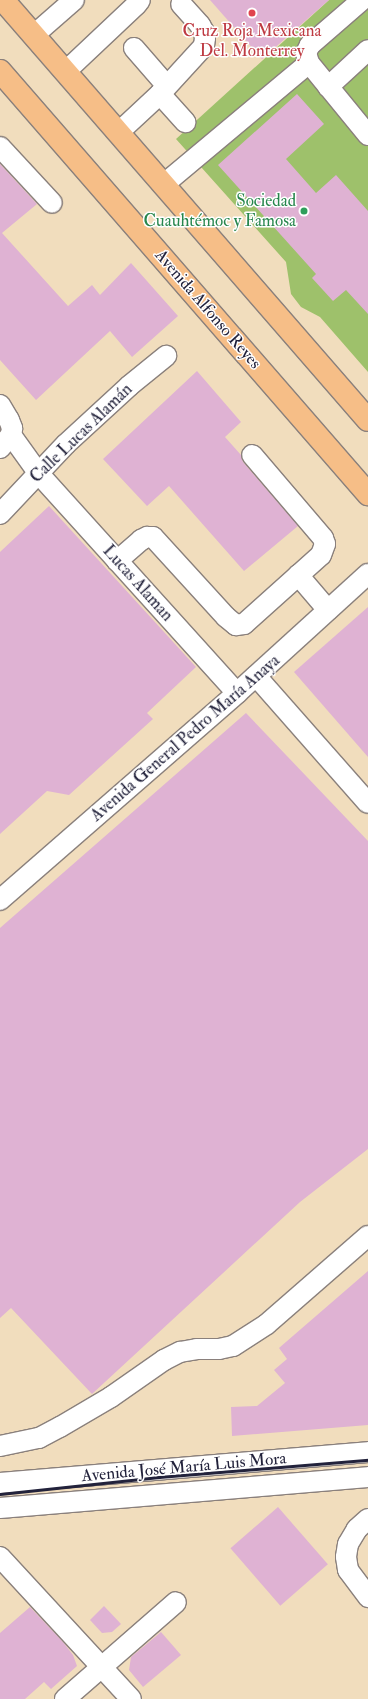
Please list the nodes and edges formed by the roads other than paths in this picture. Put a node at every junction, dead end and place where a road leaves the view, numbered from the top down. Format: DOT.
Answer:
graph roads {
  1 [pos="3,0"];
  2 [pos="74,0"];
  3 [pos="140,0"];
  4 [pos="362,0"];
  5 [pos="181,4"];
  6 [pos="34,35"];
  7 [pos="134,48"];
  8 [pos="368,50"];
  9 [pos="309,63"];
  10 [pos="0,71"];
  11 [pos="65,72"];
  12 [pos="328,87"];
  13 [pos="163,90"];
  14 [pos="186,122"];
  15 [pos="118,133"];
  16 [pos="368,135"];
  17 [pos="0,147"];
  18 [pos="164,184"];
  19 [pos="52,203"];
  20 [pos="166,356"];
  21 [pos="0,405"];
  22 [pos="368,420"];
  23 [pos="5,441"];
  24 [pos="252,455"];
  25 [pos="39,474"];
  26 [pos="368,494"];
  27 [pos="0,514"];
  28 [pos="117,561"];
  29 [pos="368,574"];
  30 [pos="298,575"];
  31 [pos="328,610"];
  32 [pos="256,676"];
  33 [pos="237,693"];
  34 [pos="364,792"];
  35 [pos="0,900"];
  36 [pos="368,1236"];
  37 [pos="0,1446"];
  38 [pos="368,1452"];
  39 [pos="368,1477"];
  40 [pos="0,1483"];
  41 [pos="0,1508"];
  42 [pos="368,1519"];
  43 [pos="0,1557"];
  44 [pos="368,1597"];
  45 [pos="176,1602"];
  46 [pos="102,1667"];
  47 [pos="65,1699"];
  48 [pos="131,1699"];
  1 -- 6 [label="highway"];
  2 -- 6 [label="street"];
  3 -- 11 [label="street"];
  4 -- 9 [label="street"];
  5 -- 13 [label="street"];
  6 -- 11 [label="highway"];
  7 -- 13 [label="street"];
  8 -- 12 [label="street"];
  9 -- 12 [label="street"];
  9 -- 18 [label="street"];
  10 -- 26 [label="highway, Avenida Alfonso Reyes"];
  11 -- 15 [label="highway"];
  12 -- 16 [label="street"];
  13 -- 14 [label="street"];
  13 -- 15 [label="street"];
  15 -- 18 [label="highway"];
  17 -- 19 [label="street"];
  18 -- 22 [label="highway"];
  20 -- 25 [label="street, Calle Lucas Alamán"];
  21 -- 23 [label="street"];
  23 -- 25 [label="street, Lucas Alaman"];
  24 -- 30 [label="street"];
  25 -- 27 [label="street, Calle Lucas Alamán"];
  25 -- 28 [label="street, Lucas Alaman"];
  28 -- 30 [label="street"];
  28 -- 33 [label="street, Lucas Alaman"];
  29 -- 31 [label="street, Avenida General Pedro María Anaya"];
  30 -- 31 [label="street"];
  31 -- 32 [label="street, Avenida General Pedro María Anaya"];
  32 -- 33 [label="street, Avenida General Pedro María Anaya"];
  32 -- 34 [label="street"];
  33 -- 35 [label="street, Avenida General Pedro María Anaya"];
  36 -- 37 [label="street"];
  38 -- 40 [label="street, Avenida José María Luis Mora"];
  39 -- 41 [label="street, Avenida José María Luis Mora"];
  42 -- 44 [label="street"];
  43 -- 46 [label="street"];
  45 -- 46 [label="street"];
  46 -- 47 [label="street"];
  46 -- 48 [label="street"];
}
